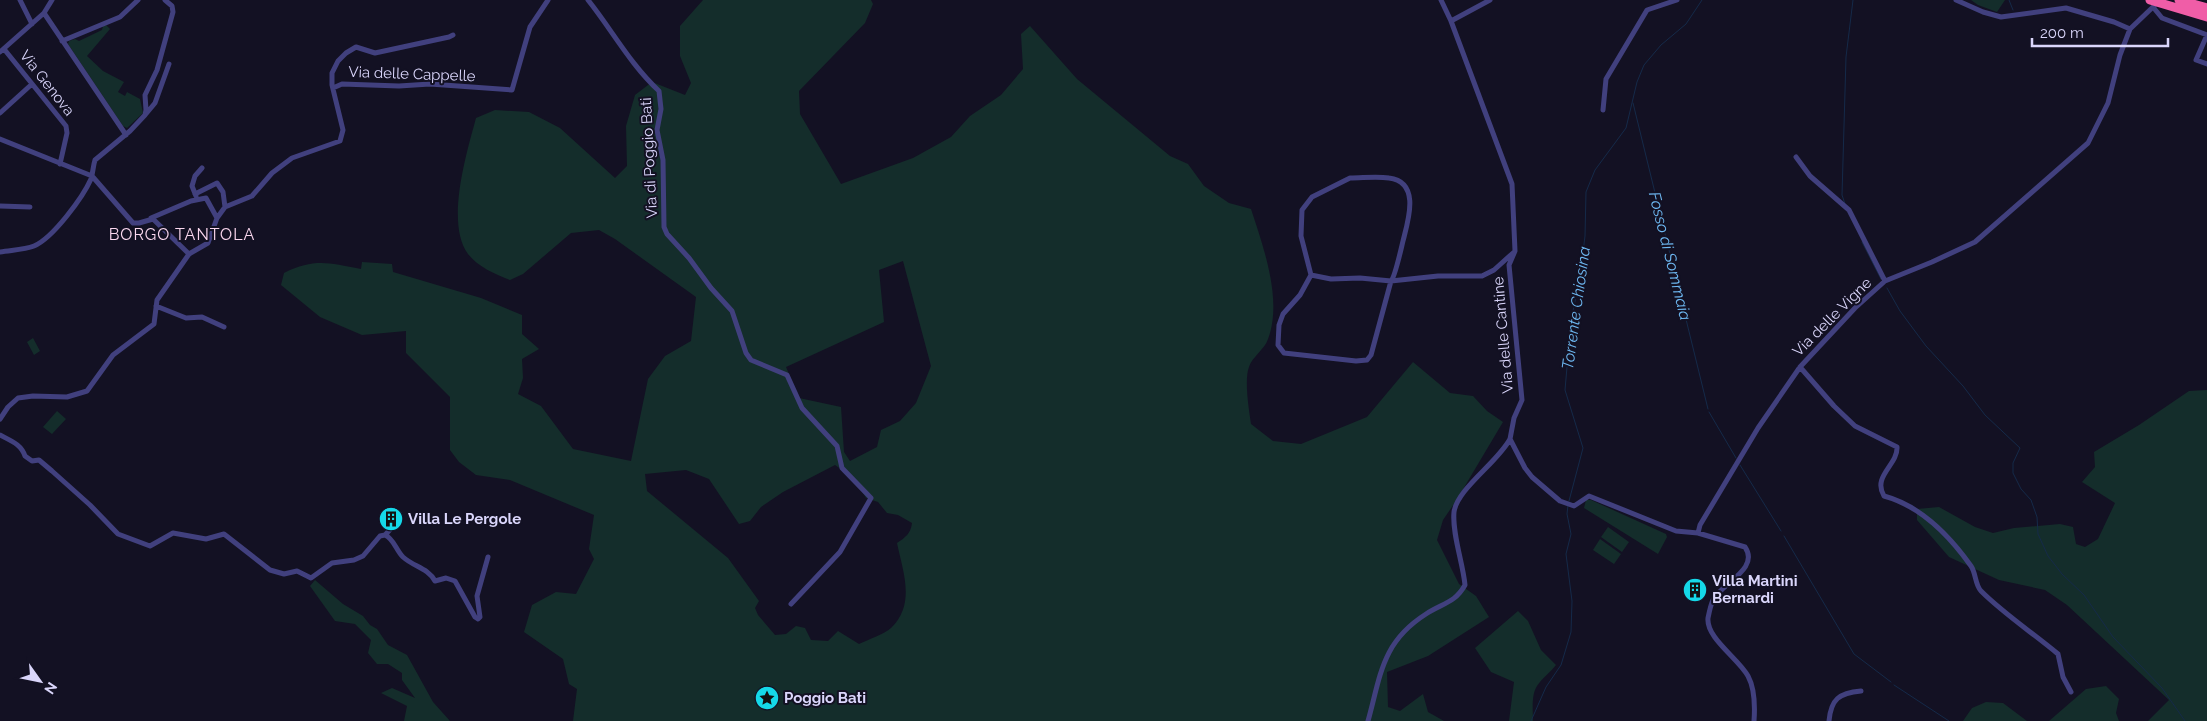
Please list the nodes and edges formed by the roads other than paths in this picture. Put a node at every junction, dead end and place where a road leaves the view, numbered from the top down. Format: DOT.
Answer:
graph roads {
  1 [pos="20,0"];
  2 [pos="52,0"];
  3 [pos="138,0"];
  4 [pos="165,0"];
  5 [pos="548,0"];
  6 [pos="588,0"];
  7 [pos="1440,0"];
  8 [pos="1490,0"];
  9 [pos="1678,0"];
  10 [pos="1956,0"];
  11 [pos="2179,0"];
  12 [pos="2152,4"];
  13 [pos="2207,8"];
  14 [pos="44,13"];
  15 [pos="2207,17"];
  16 [pos="1451,21"];
  17 [pos="32,24"];
  18 [pos="2130,29"];
  19 [pos="453,35"];
  20 [pos="62,41"];
  21 [pos="2,51"];
  22 [pos="169,64"];
  23 [pos="2207,64"];
  24 [pos="32,84"];
  25 [pos="333,88"];
  26 [pos="1603,110"];
  27 [pos="0,113"];
  28 [pos="145,116"];
  29 [pos="126,135"];
  30 [pos="0,139"];
  31 [pos="1796,157"];
  32 [pos="60,164"];
  33 [pos="202,168"];
  34 [pos="92,176"];
  35 [pos="196,197"];
  36 [pos="0,206"];
  37 [pos="30,207"];
  38 [pos="225,207"];
  39 [pos="151,218"];
  40 [pos="217,218"];
  41 [pos="1515,251"];
  42 [pos="0,252"];
  43 [pos="189,254"];
  44 [pos="1311,275"];
  45 [pos="1886,281"];
  46 [pos="1391,282"];
  47 [pos="156,306"];
  48 [pos="224,328"];
  49 [pos="1800,367"];
  50 [pos="0,419"];
  51 [pos="0,435"];
  52 [pos="1510,439"];
  53 [pos="400,518"];
  54 [pos="1698,533"];
  55 [pos="385,535"];
  56 [pos="488,557"];
  57 [pos="792,604"];
  58 [pos="1861,692"];
  59 [pos="2071,692"];
  60 [pos="1368,721"];
  61 [pos="1754,721"];
  62 [pos="1830,721"];
  1 -- 17 [label="street"];
  2 -- 14 [label="street"];
  3 -- 20 [label="street"];
  4 -- 28 [label="street"];
  5 -- 25 [label="street, Via delle Cappelle"];
  6 -- 57 [label="street, Via di Poggio Bati"];
  7 -- 16 [label="street, Via delle Cantine"];
  8 -- 16 [label="street"];
  9 -- 26 [label="street"];
  10 -- 18 [label="street"];
  11 -- 13 [label="highway"];
  12 -- 15 [label="highway"];
  12 -- 18 [label="street"];
  12 -- 23 [label="street"];
  14 -- 17 [label="street"];
  14 -- 20 [label="street"];
  16 -- 41 [label="street, Via delle Cantine"];
  17 -- 21 [label="street"];
  18 -- 45 [label="street, Via delle Vigne"];
  19 -- 25 [label="street, Via delle Cappelle"];
  20 -- 29 [label="street"];
  21 -- 24 [label="street, Via Genova"];
  22 -- 28 [label="street"];
  24 -- 27 [label="street"];
  24 -- 32 [label="street, Via Genova"];
  25 -- 38 [label="street, Via delle Cappelle"];
  28 -- 29 [label="street"];
  29 -- 34 [label="street"];
  30 -- 32 [label="street"];
  31 -- 45 [label="street"];
  32 -- 34 [label="street"];
  33 -- 35 [label="street"];
  34 -- 39 [label="street"];
  34 -- 42 [label="street"];
  35 -- 38 [label="street"];
  35 -- 39 [label="street"];
  35 -- 40 [label="street"];
  36 -- 37 [label="street"];
  38 -- 40 [label="street"];
  39 -- 43 [label="street"];
  40 -- 43 [label="street"];
  41 -- 46 [label="street, Via delle Cantine"];
  41 -- 52 [label="street, Via delle Cantine"];
  43 -- 47 [label="street"];
  44 -- 46 [label="street, Via delle Cantine"];
  44 -- 46 [label="street"];
  44 -- 46 [label="street"];
  45 -- 49 [label="street, Via delle Vigne"];
  47 -- 48 [label="street"];
  47 -- 50 [label="street"];
  49 -- 54 [label="street, Via delle Vigne"];
  49 -- 59 [label="street"];
  51 -- 55 [label="street"];
  52 -- 54 [label="street"];
  52 -- 60 [label="street"];
  53 -- 55 [label="street"];
  54 -- 61 [label="street"];
  55 -- 56 [label="street"];
  58 -- 62 [label="street"];
}
